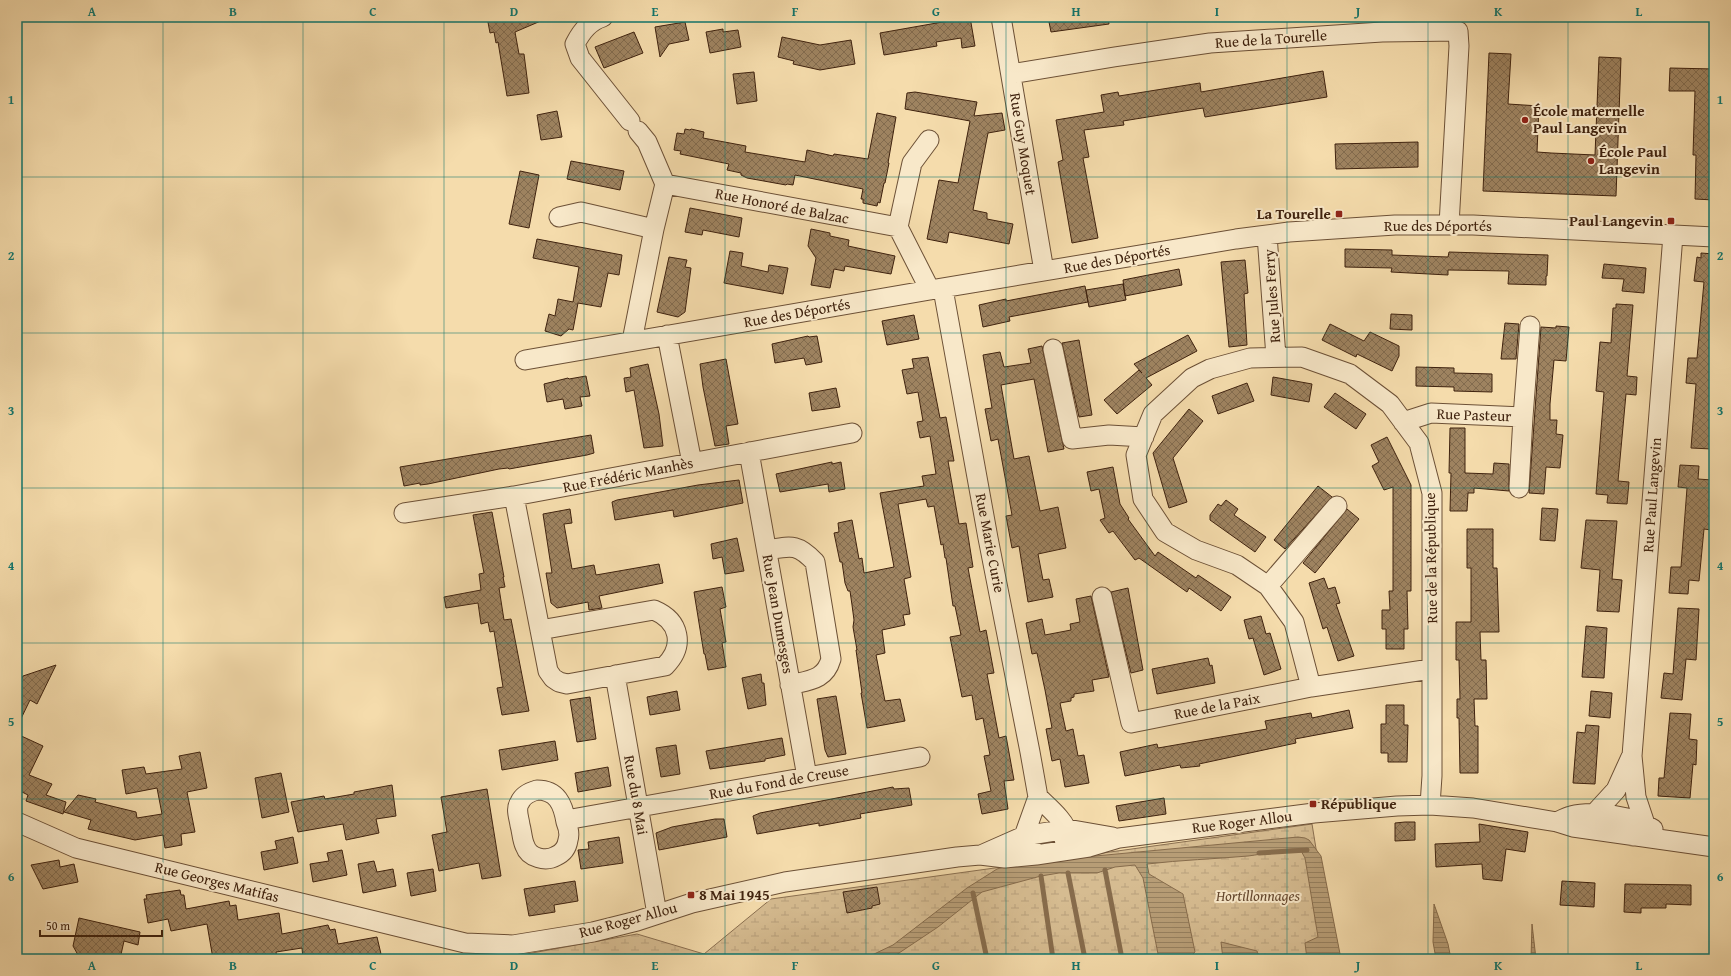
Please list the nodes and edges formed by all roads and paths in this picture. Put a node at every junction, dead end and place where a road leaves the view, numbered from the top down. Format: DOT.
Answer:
graph roads {
  1 [pos="603,17"];
  2 [pos="1001,17"];
  3 [pos="1381,24"];
  4 [pos="1011,74"];
  5 [pos="929,140"];
  6 [pos="665,184"];
  7 [pos="559,217"];
  8 [pos="1449,225"];
  9 [pos="898,227"];
  10 [pos="654,229"];
  11 [pos="1267,235"];
  12 [pos="1673,235"];
  13 [pos="1714,237"];
  14 [pos="1044,271"];
  15 [pos="936,289"];
  16 [pos="1530,326"];
  17 [pos="667,336"];
  18 [pos="632,341"];
  19 [pos="1053,350"];
  20 [pos="1276,357"];
  21 [pos="525,360"];
  22 [pos="1523,416"];
  23 [pos="1403,422"];
  24 [pos="852,433"];
  25 [pos="1144,437"];
  26 [pos="750,452"];
  27 [pos="692,463"];
  28 [pos="1519,488"];
  29 [pos="514,496"];
  30 [pos="1337,506"];
  31 [pos="404,513"];
  32 [pos="767,550"];
  33 [pos="1268,586"];
  34 [pos="1102,597"];
  35 [pos="540,630"];
  36 [pos="1431,669"];
  37 [pos="615,675"];
  38 [pos="790,685"];
  39 [pos="1311,687"];
  40 [pos="1632,756"];
  41 [pos="920,757"];
  42 [pos="807,777"];
  43 [pos="1038,797"];
  44 [pos="1430,804"];
  45 [pos="638,807"];
  46 [pos="1594,814"];
  47 [pos="566,820"];
  48 [pos="17,822"];
  49 [pos="1557,822"];
  50 [pos="1067,829"];
  51 [pos="1639,830"];
  52 [pos="1024,836"];
  53 [pos="1119,838"];
  54 [pos="1714,847"];
  55 [pos="1057,851"];
  56 [pos="980,855"];
  57 [pos="1036,855"];
  58 [pos="657,914"];
  59 [pos="465,943"];
  1 -- 6 [label="street"];
  2 -- 4 [label="street, Rue Guy Moquet"];
  3 -- 4 [label="street, Rue de la Tourelle"];
  3 -- 8 [label="street, Rue de la Tourelle"];
  4 -- 14 [label="street, Rue Guy Moquet"];
  5 -- 9 [label="street"];
  6 -- 9 [label="street, Rue Honoré de Balzac"];
  6 -- 10 [label="street"];
  7 -- 10 [label="street"];
  8 -- 11 [label="street, Rue des Déportés"];
  8 -- 12 [label="street, Rue des Déportés"];
  9 -- 15 [label="street"];
  10 -- 18 [label="street"];
  11 -- 14 [label="street, Rue des Déportés"];
  11 -- 20 [label="street, Rue Jules Ferry"];
  12 -- 13 [label="street, Rue des Déportés"];
  12 -- 40 [label="street, Rue Paul Langevin"];
  14 -- 15 [label="street, Rue des Déportés"];
  15 -- 17 [label="street, Rue des Déportés"];
  15 -- 43 [label="street, Rue Marie Curie"];
  16 -- 22 [label="street, Rue Pasteur"];
  17 -- 18 [label="street, Rue des Déportés"];
  17 -- 27 [label="street"];
  18 -- 21 [label="street, Rue des Déportés"];
  19 -- 25 [label="street"];
  20 -- 23 [label="street, Rue de la République"];
  20 -- 25 [label="street, Rue de la République"];
  22 -- 23 [label="street, Rue Pasteur"];
  22 -- 28 [label="street, Rue Pasteur"];
  23 -- 36 [label="street, Rue de la République"];
  24 -- 26 [label="street, Rue Frédéric Manhès"];
  25 -- 33 [label="street, Rue de la République"];
  26 -- 27 [label="street, Rue Frédéric Manhès"];
  26 -- 32 [label="street, Rue Jean Dumesges"];
  27 -- 29 [label="street, Rue Frédéric Manhès"];
  29 -- 31 [label="street, Rue Frédéric Manhès"];
  29 -- 35 [label="street"];
  30 -- 33 [label="street"];
  32 -- 38 [label="street, Rue Jean Dumesges"];
  32 -- 38 [label="street"];
  33 -- 39 [label="street, Rue de la République"];
  34 -- 39 [label="street, Rue de la Paix"];
  35 -- 37 [label="street"];
  35 -- 37 [label="street"];
  36 -- 39 [label="street, Rue de la Paix"];
  36 -- 44 [label="street, Rue de la République"];
  37 -- 45 [label="street, Rue du 8 Mai"];
  38 -- 42 [label="street, Rue Jean Dumesges"];
  40 -- 46 [label="street"];
  40 -- 51 [label="street"];
  41 -- 42 [label="street, Rue du Fond de Creuse"];
  42 -- 45 [label="street, Rue du Fond de Creuse"];
  43 -- 50 [label="street"];
  43 -- 52 [label="street"];
  44 -- 49 [label="street, Rue Roger Allou"];
  44 -- 53 [label="street, Rue Roger Allou"];
  45 -- 47 [label="street, Rue du Fond de Creuse"];
  45 -- 58 [label="street, Rue du 8 Mai"];
  46 -- 49 [label="street"];
  46 -- 51 [label="street"];
  48 -- 59 [label="street, Rue Georges Matifas"];
  49 -- 51 [label="street, Rue Roger Allou"];
  50 -- 52 [label="street, Rue Roger Allou"];
  50 -- 53 [label="street, Rue Roger Allou"];
  50 -- 55 [label="street"];
  51 -- 54 [label="street"];
  52 -- 56 [label="street, Rue Roger Allou"];
  52 -- 57 [label="street"];
  53 -- 55 [label="street, Rue Roger Allou"];
  55 -- 57 [label="street, Rue Roger Allou"];
  56 -- 57 [label="street, Rue Roger Allou"];
  56 -- 58 [label="street, Rue Roger Allou"];
  58 -- 59 [label="street, Rue Roger Allou"];
}
